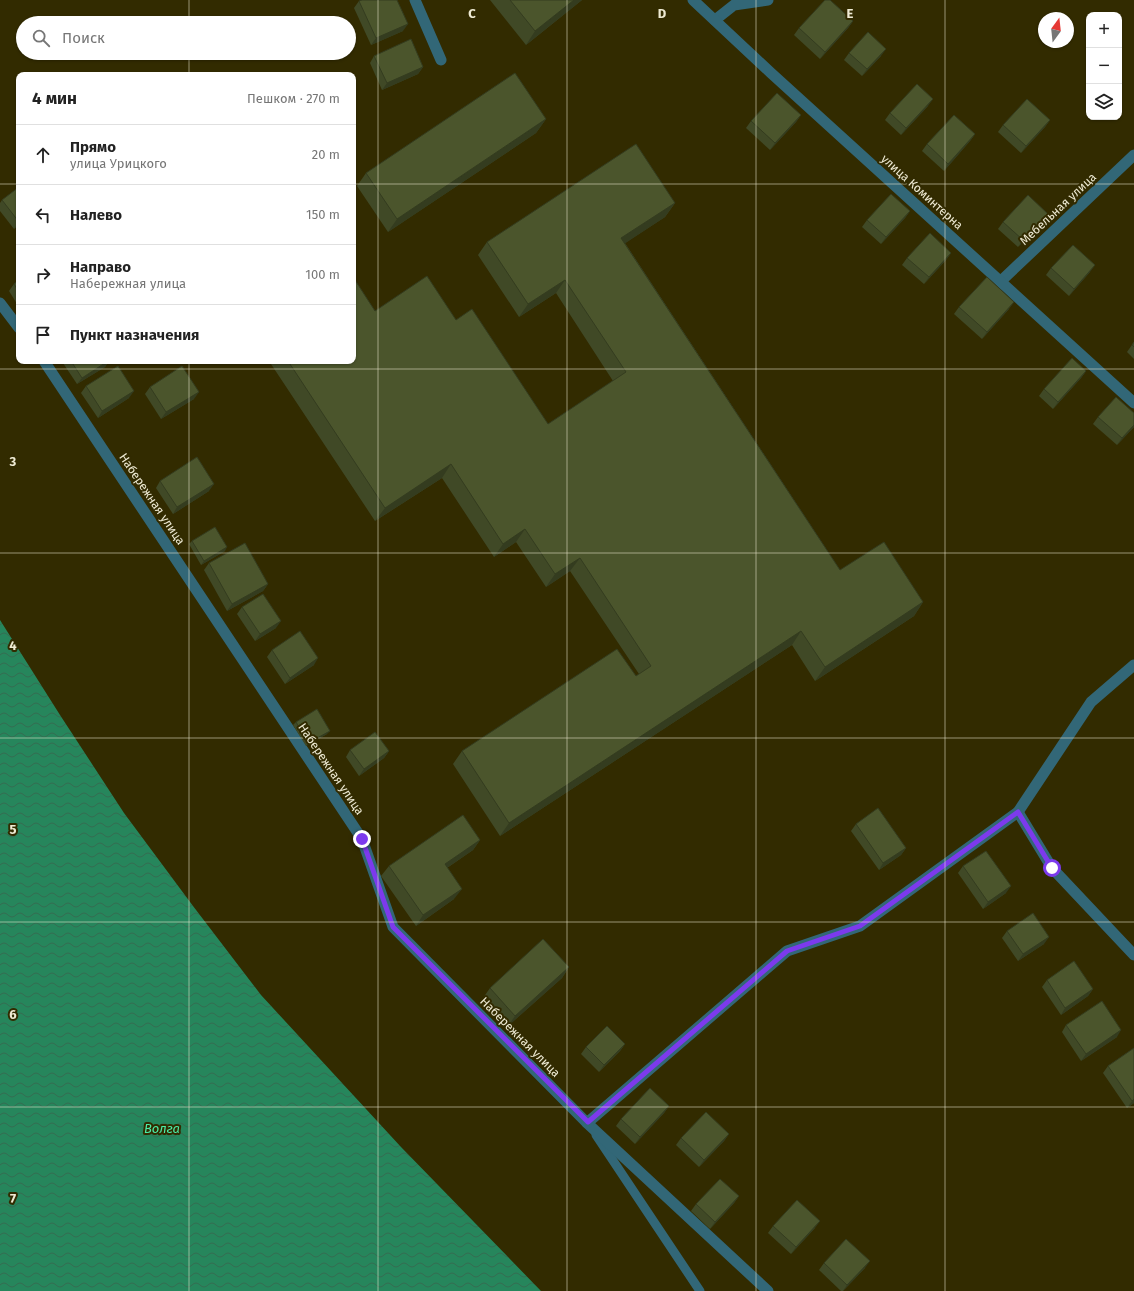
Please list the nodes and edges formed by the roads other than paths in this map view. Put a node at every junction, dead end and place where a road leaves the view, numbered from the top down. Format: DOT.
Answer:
graph roads {
  1 [pos="415,0"];
  2 [pos="693,0"];
  3 [pos="768,0"];
  4 [pos="715,20"];
  5 [pos="441,60"];
  6 [pos="1134,155"];
  7 [pos="1001,281"];
  8 [pos="0,303"];
  9 [pos="16,324"];
  10 [pos="46,364"];
  11 [pos="1134,403"];
  12 [pos="1134,665"];
  13 [pos="1018,812"];
  14 [pos="1134,955"];
  15 [pos="588,1122"];
  16 [pos="700,1291"];
  17 [pos="768,1291"];
  1 -- 5 [label="street"];
  2 -- 4 [label="street, улица Коминтерна"];
  3 -- 4 [label="street"];
  4 -- 7 [label="street, улица Коминтерна"];
  6 -- 7 [label="street, Мебельная улица"];
  7 -- 11 [label="street, улица Коминтерна"];
  8 -- 9 [label="street"];
  10 -- 15 [label="street, Набережная улица"];
  12 -- 13 [label="street"];
  13 -- 14 [label="street"];
  13 -- 15 [label="street"];
  15 -- 16 [label="lane"];
  15 -- 17 [label="street, Набережная улица"];
}
